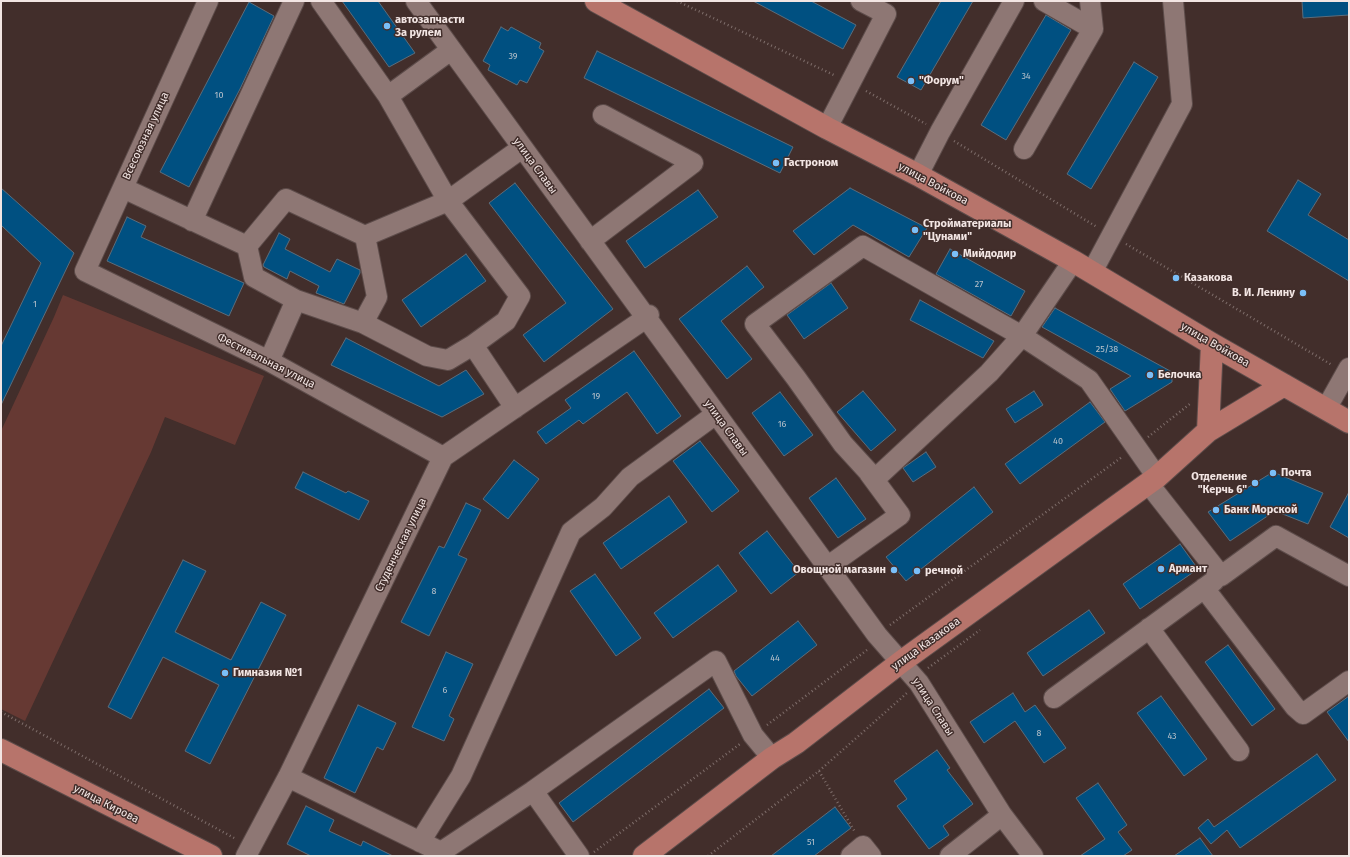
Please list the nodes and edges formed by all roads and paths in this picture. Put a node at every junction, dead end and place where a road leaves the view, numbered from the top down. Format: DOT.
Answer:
graph roads {
  1 [pos="208,1"];
  2 [pos="294,1"];
  3 [pos="321,1"];
  4 [pos="416,1"];
  5 [pos="596,1"];
  6 [pos="678,1"];
  7 [pos="861,1"];
  8 [pos="1014,1"];
  9 [pos="1044,1"];
  10 [pos="1090,1"];
  11 [pos="1173,1"];
  12 [pos="889,8"];
  13 [pos="1093,29"];
  14 [pos="451,50"];
  15 [pos="850,83"];
  16 [pos="388,96"];
  17 [pos="603,115"];
  18 [pos="828,128"];
  19 [pos="940,132"];
  20 [pos="522,148"];
  21 [pos="1024,149"];
  22 [pos="918,175"];
  23 [pos="123,188"];
  24 [pos="448,201"];
  25 [pos="192,220"];
  26 [pos="365,236"];
  27 [pos="1111,236"];
  28 [pos="590,241"];
  29 [pos="247,246"];
  30 [pos="1073,261"];
  31 [pos="85,271"];
  32 [pos="1092,272"];
  33 [pos="296,300"];
  34 [pos="647,316"];
  35 [pos="363,322"];
  36 [pos="1022,336"];
  37 [pos="1212,344"];
  38 [pos="473,345"];
  39 [pos="269,361"];
  40 [pos="1348,371"];
  41 [pos="1284,385"];
  42 [pos="515,408"];
  43 [pos="1326,409"];
  44 [pos="716,414"];
  45 [pos="1349,422"];
  46 [pos="1208,431"];
  47 [pos="443,457"];
  48 [pos="869,472"];
  49 [pos="1153,480"];
  50 [pos="827,567"];
  51 [pos="1220,576"];
  52 [pos="1349,576"];
  53 [pos="1204,588"];
  54 [pos="1149,628"];
  55 [pos="901,662"];
  56 [pos="1349,681"];
  57 [pos="1054,698"];
  58 [pos="1,712"];
  59 [pos="1,750"];
  60 [pos="1239,751"];
  61 [pos="772,758"];
  62 [pos="820,771"];
  63 [pos="288,777"];
  64 [pos="533,791"];
  65 [pos="1002,815"];
  66 [pos="420,842"];
  67 [pos="248,852"];
  68 [pos="862,853"];
  69 [pos="211,856"];
  70 [pos="579,856"];
  71 [pos="644,856"];
  72 [pos="950,856"];
  73 [pos="1033,856"];
  1 -- 23 [label="street, Всесоюзная улица"];
  2 -- 25 [label="street"];
  3 -- 16 [label="street"];
  4 -- 14 [label="street, улица Славы"];
  5 -- 18 [label="main road, улица Войкова"];
  6 -- 15 [label="path"];
  7 -- 12 [label="street"];
  8 -- 19 [label="street"];
  9 -- 13 [label="street"];
  10 -- 13 [label="street"];
  11 -- 27 [label="street"];
  12 -- 15 [label="street"];
  13 -- 21 [label="street"];
  14 -- 16 [label="street"];
  14 -- 20 [label="street, улица Славы"];
  15 -- 18 [label="street"];
  15 -- 19 [label="path"];
  16 -- 24 [label="street"];
  17 -- 28 [label="street"];
  18 -- 22 [label="main road, улица Войкова"];
  19 -- 22 [label="street"];
  19 -- 27 [label="path"];
  20 -- 24 [label="street"];
  20 -- 28 [label="street, улица Славы"];
  22 -- 30 [label="main road, улица Войкова"];
  23 -- 25 [label="street"];
  23 -- 31 [label="street, Всесоюзная улица"];
  24 -- 26 [label="street"];
  24 -- 38 [label="street"];
  25 -- 29 [label="street"];
  26 -- 29 [label="street"];
  26 -- 35 [label="street"];
  27 -- 32 [label="street"];
  27 -- 40 [label="path"];
  28 -- 34 [label="street, улица Славы"];
  29 -- 33 [label="street"];
  30 -- 32 [label="main road, улица Войкова"];
  30 -- 36 [label="street"];
  31 -- 39 [label="street, Фестивальная улица"];
  32 -- 37 [label="main road, улица Войкова"];
  33 -- 35 [label="street"];
  33 -- 39 [label="street"];
  34 -- 42 [label="street, Студенческая улица"];
  34 -- 44 [label="street, улица Славы"];
  35 -- 38 [label="street"];
  36 -- 48 [label="street"];
  36 -- 48 [label="street"];
  36 -- 49 [label="street"];
  37 -- 41 [label="main road, улица Войкова"];
  37 -- 46 [label="main road"];
  38 -- 42 [label="street"];
  39 -- 47 [label="street, Фестивальная улица"];
  40 -- 43 [label="street"];
  41 -- 43 [label="main road, улица Войкова"];
  41 -- 46 [label="main road, улица Казакова"];
  42 -- 47 [label="street, Студенческая улица"];
  43 -- 45 [label="main road, улица Войкова"];
  44 -- 50 [label="street, улица Славы"];
  44 -- 66 [label="street"];
  46 -- 49 [label="main road, улица Казакова"];
  47 -- 63 [label="street, Студенческая улица"];
  48 -- 50 [label="street"];
  49 -- 51 [label="street"];
  49 -- 55 [label="main road, улица Казакова"];
  50 -- 55 [label="street, улица Славы"];
  51 -- 52 [label="street"];
  51 -- 53 [label="street"];
  53 -- 54 [label="street"];
  53 -- 56 [label="street"];
  54 -- 57 [label="street"];
  54 -- 60 [label="street"];
  55 -- 61 [label="main road, улица Казакова"];
  55 -- 65 [label="street, улица Славы"];
  58 -- 67 [label="path"];
  59 -- 69 [label="main road, улица Кирова"];
  61 -- 64 [label="street"];
  61 -- 71 [label="main road, улица Казакова"];
  62 -- 68 [label="path"];
  63 -- 66 [label="street"];
  63 -- 67 [label="street, Студенческая улица"];
  64 -- 66 [label="street"];
  64 -- 70 [label="street"];
  65 -- 72 [label="street"];
  65 -- 73 [label="street, улица Славы"];
}
